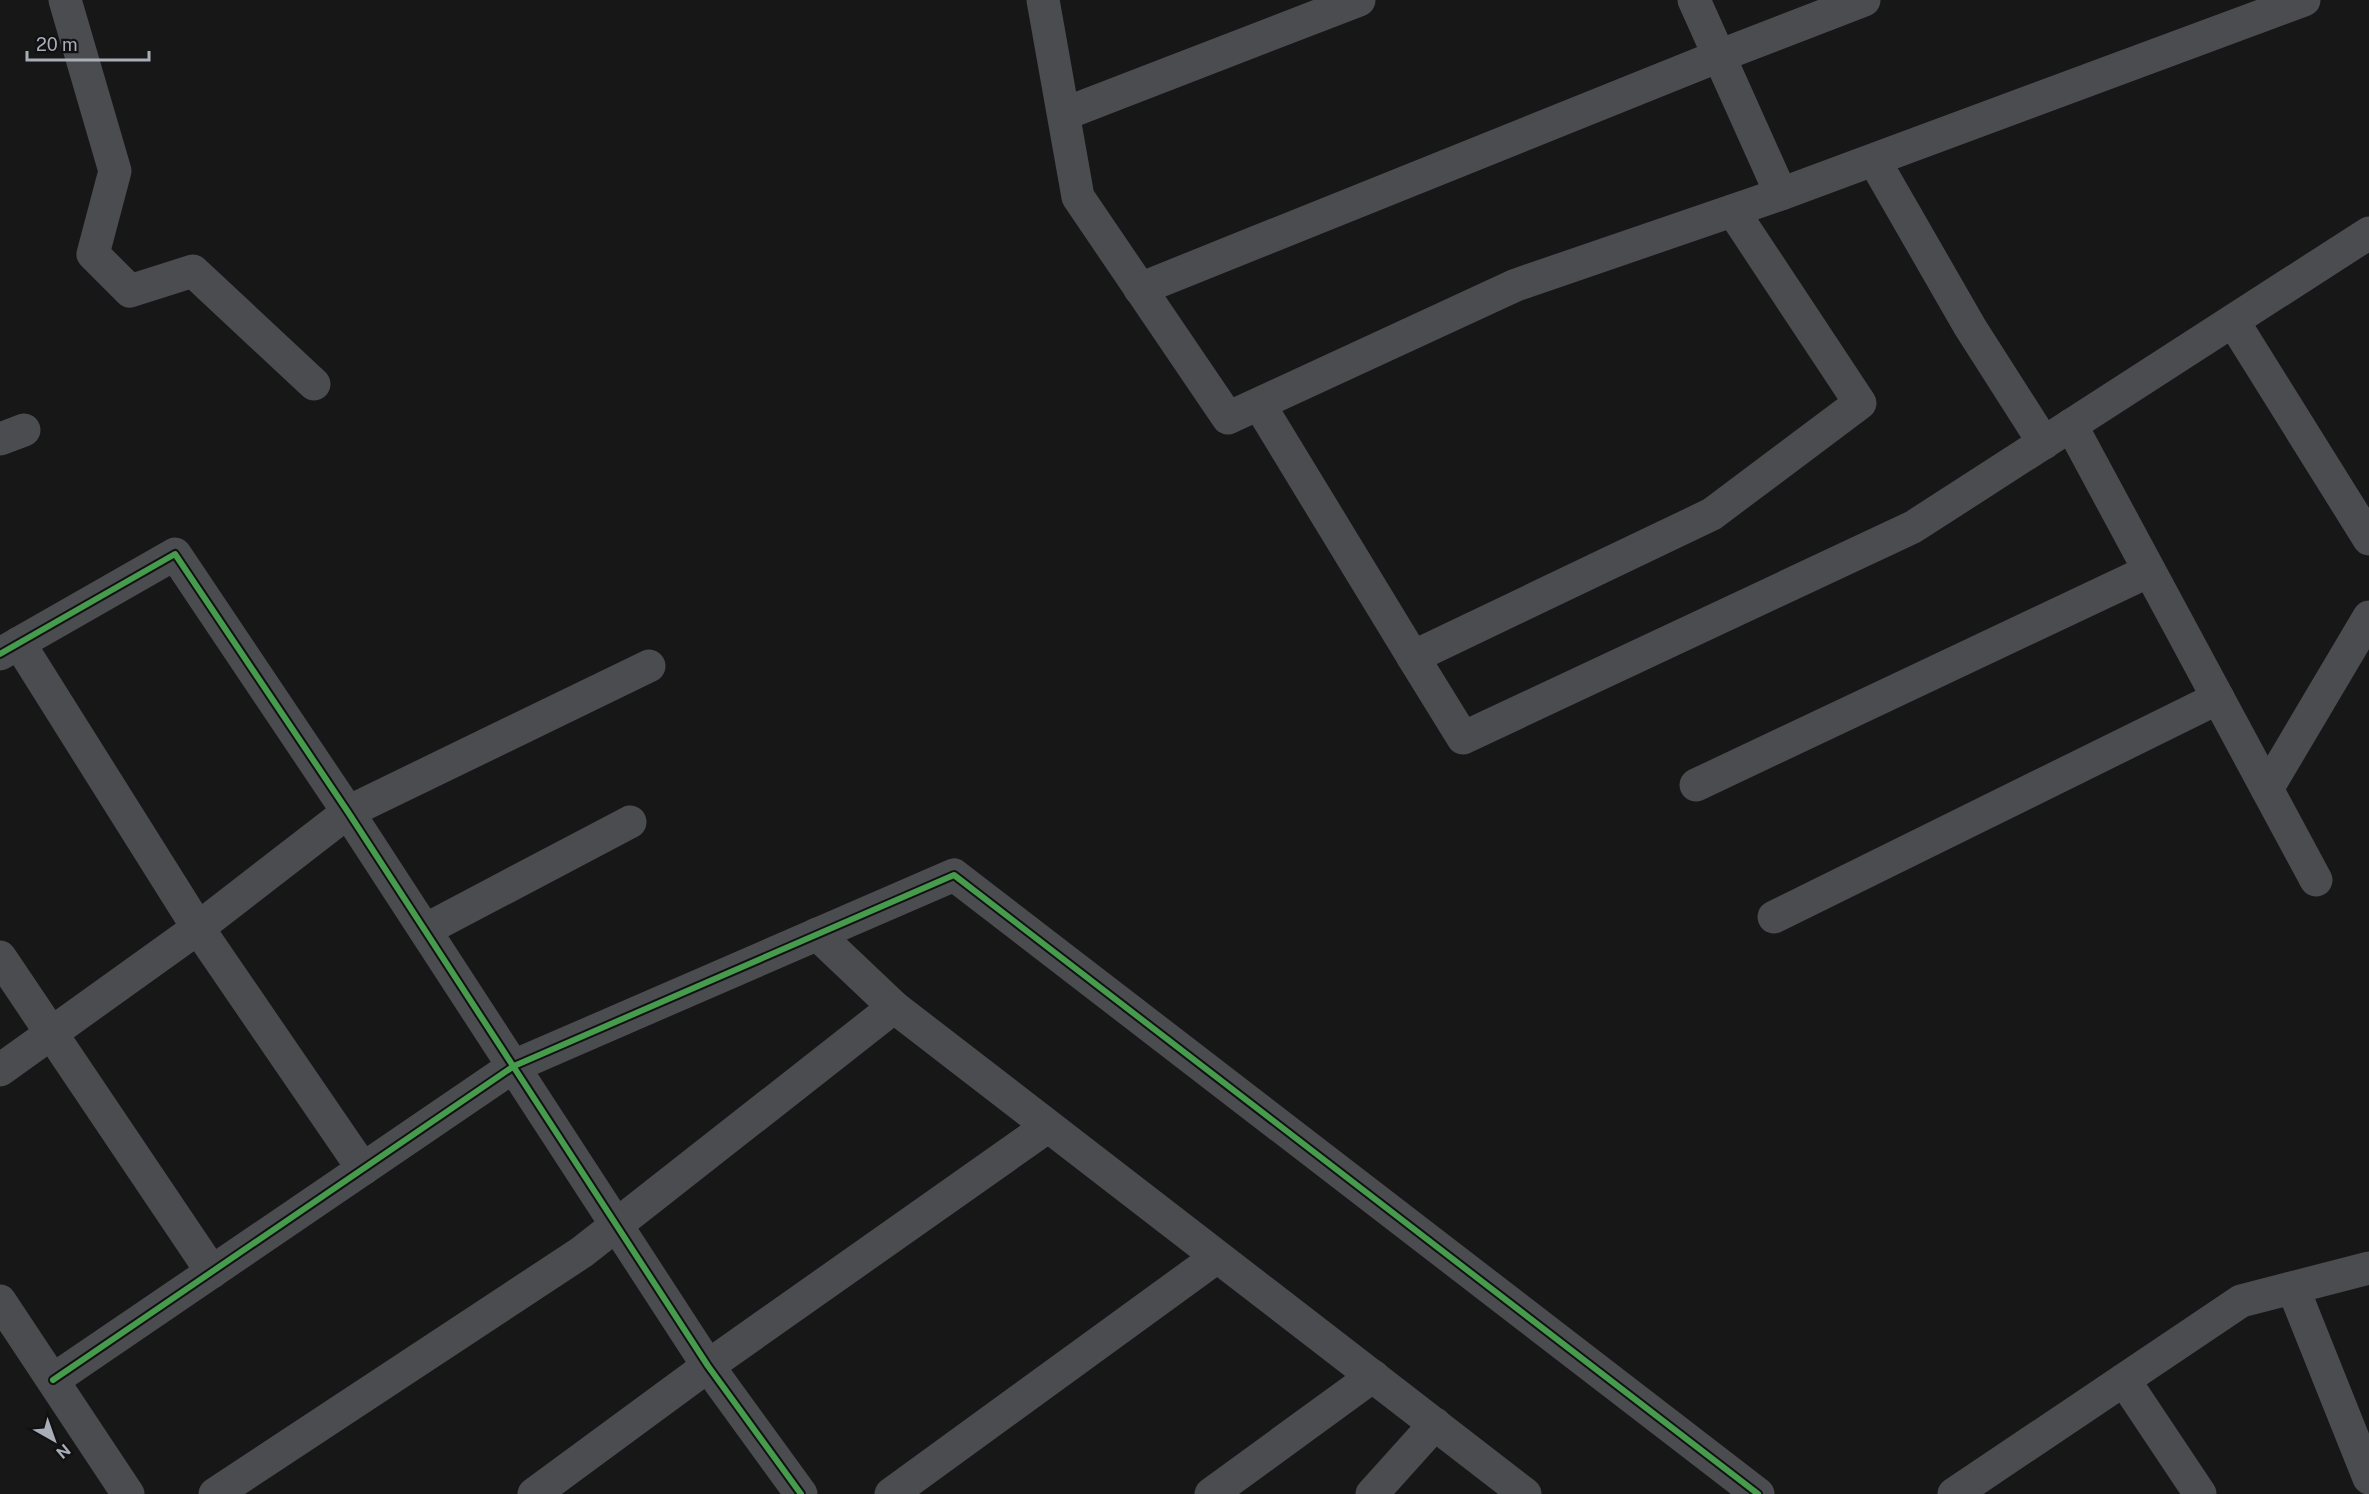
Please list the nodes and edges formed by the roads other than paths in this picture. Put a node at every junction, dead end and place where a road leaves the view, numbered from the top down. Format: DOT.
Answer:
graph roads {
  1 [pos="65,0"];
  2 [pos="1043,0"];
  3 [pos="1359,0"];
  4 [pos="1694,0"];
  5 [pos="1864,0"];
  6 [pos="2304,0"];
  7 [pos="1719,56"];
  8 [pos="1064,114"];
  9 [pos="1874,160"];
  10 [pos="1781,194"];
  11 [pos="1733,211"];
  12 [pos="2369,233"];
  13 [pos="1140,289"];
  14 [pos="2233,321"];
  15 [pos="314,384"];
  16 [pos="1259,404"];
  17 [pos="2058,434"];
  18 [pos="2369,539"];
  19 [pos="2150,571"];
  20 [pos="2369,617"];
  21 [pos="9,649"];
  22 [pos="1413,657"];
  23 [pos="649,666"];
  24 [pos="2218,698"];
  25 [pos="1696,785"];
  26 [pos="2267,789"];
  27 [pos="348,812"];
  28 [pos="630,822"];
  29 [pos="2316,880"];
  30 [pos="1774,917"];
  31 [pos="198,928"];
  32 [pos="425,930"];
  33 [pos="817,934"];
  34 [pos="0,957"];
  35 [pos="894,1007"];
  36 [pos="50,1034"];
  37 [pos="514,1066"];
  38 [pos="0,1070"];
  39 [pos="1047,1127"];
  40 [pos="363,1169"];
  41 [pos="616,1225"];
  42 [pos="1217,1257"];
  43 [pos="2369,1268"];
  44 [pos="212,1272"];
  45 [pos="2293,1288"];
  46 [pos="0,1301"];
  47 [pos="708,1366"];
  48 [pos="1373,1377"];
  49 [pos="54,1380"];
  50 [pos="2124,1380"];
  51 [pos="1435,1425"];
  52 [pos="2369,1479"];
  53 [pos="128,1494"];
  54 [pos="215,1494"];
  55 [pos="534,1494"];
  56 [pos="801,1494"];
  57 [pos="891,1494"];
  58 [pos="1211,1494"];
  59 [pos="1372,1494"];
  60 [pos="1525,1494"];
  61 [pos="1758,1494"];
  62 [pos="1954,1494"];
  63 [pos="2200,1494"];
  1 -- 15 [label="street"];
  2 -- 8 [label="street"];
  3 -- 8 [label="street"];
  4 -- 7 [label="street"];
  5 -- 7 [label="street"];
  6 -- 9 [label="street"];
  7 -- 10 [label="street"];
  7 -- 13 [label="street"];
  8 -- 13 [label="street"];
  9 -- 10 [label="street"];
  9 -- 17 [label="street"];
  10 -- 11 [label="street"];
  11 -- 16 [label="street"];
  11 -- 22 [label="street"];
  12 -- 14 [label="street"];
  13 -- 16 [label="street"];
  14 -- 17 [label="street"];
  14 -- 18 [label="street"];
  16 -- 22 [label="street"];
  17 -- 19 [label="street"];
  17 -- 22 [label="street"];
  19 -- 24 [label="street"];
  19 -- 25 [label="street"];
  20 -- 26 [label="street"];
  21 -- 27 [label="street"];
  21 -- 31 [label="street"];
  23 -- 27 [label="street"];
  24 -- 26 [label="street"];
  24 -- 30 [label="street"];
  26 -- 29 [label="street"];
  27 -- 31 [label="street"];
  27 -- 32 [label="street"];
  28 -- 32 [label="street"];
  31 -- 36 [label="street"];
  31 -- 40 [label="street"];
  32 -- 37 [label="street"];
  33 -- 35 [label="street"];
  33 -- 37 [label="street"];
  33 -- 61 [label="street"];
  34 -- 36 [label="street"];
  35 -- 39 [label="street"];
  35 -- 41 [label="street"];
  36 -- 38 [label="street"];
  36 -- 44 [label="street"];
  37 -- 40 [label="street"];
  37 -- 41 [label="street"];
  39 -- 42 [label="street"];
  39 -- 47 [label="street"];
  40 -- 44 [label="street"];
  41 -- 47 [label="street"];
  41 -- 54 [label="street"];
  42 -- 48 [label="street"];
  42 -- 57 [label="street"];
  43 -- 45 [label="street"];
  44 -- 49 [label="street"];
  45 -- 50 [label="street"];
  45 -- 52 [label="street"];
  46 -- 49 [label="street"];
  47 -- 55 [label="street"];
  47 -- 56 [label="street"];
  48 -- 51 [label="street"];
  48 -- 58 [label="street"];
  49 -- 53 [label="street"];
  50 -- 62 [label="street"];
  50 -- 63 [label="street"];
  51 -- 59 [label="street"];
  51 -- 60 [label="street"];
}
